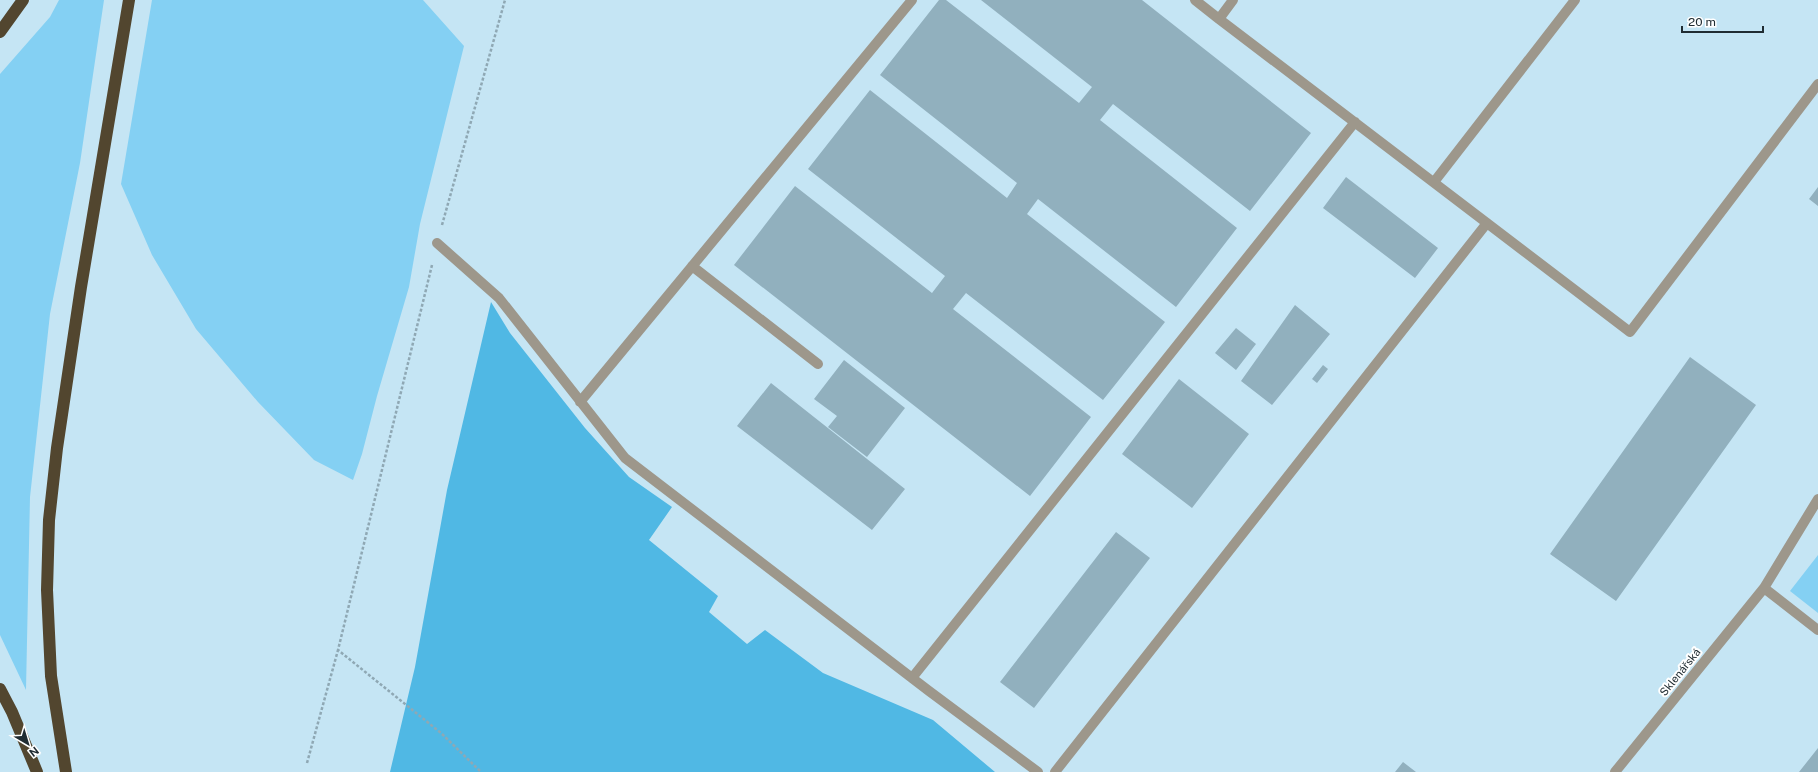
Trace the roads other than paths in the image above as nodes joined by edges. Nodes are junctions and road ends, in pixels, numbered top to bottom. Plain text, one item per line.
1 (24, 0) edge
2 (129, 0) edge
3 (912, 0) edge
4 (1195, 0) edge
5 (1233, 0) edge
6 (1575, 0) edge
7 (1219, 19) junction
8 (0, 32) edge
9 (1818, 84) edge
10 (1355, 122) junction
11 (1434, 182) junction
12 (1488, 223) junction
13 (437, 243) road end
14 (692, 266) junction
15 (818, 364) dead end
16 (580, 402) junction
17 (1818, 499) edge
18 (1764, 588) junction
19 (1818, 630) edge
20 (912, 678) junction
21 (0, 689) edge
22 (37, 772) edge
23 (66, 772) edge
24 (1038, 772) edge
25 (1055, 772) edge
26 (1615, 772) edge

1 - 8 highway
2 - 23 highway
3 - 14 lane
4 - 7 lane
5 - 7 lane
6 - 11 lane
7 - 10 lane
9 - 12 lane
10 - 11 lane
10 - 20 lane
11 - 12 lane
12 - 25 lane
13 - 16 lane
14 - 15 lane
14 - 16 lane
16 - 20 lane
17 - 18 lane, Sklenářská
18 - 19 lane
18 - 26 lane, Sklenářská
20 - 24 lane
21 - 22 highway

